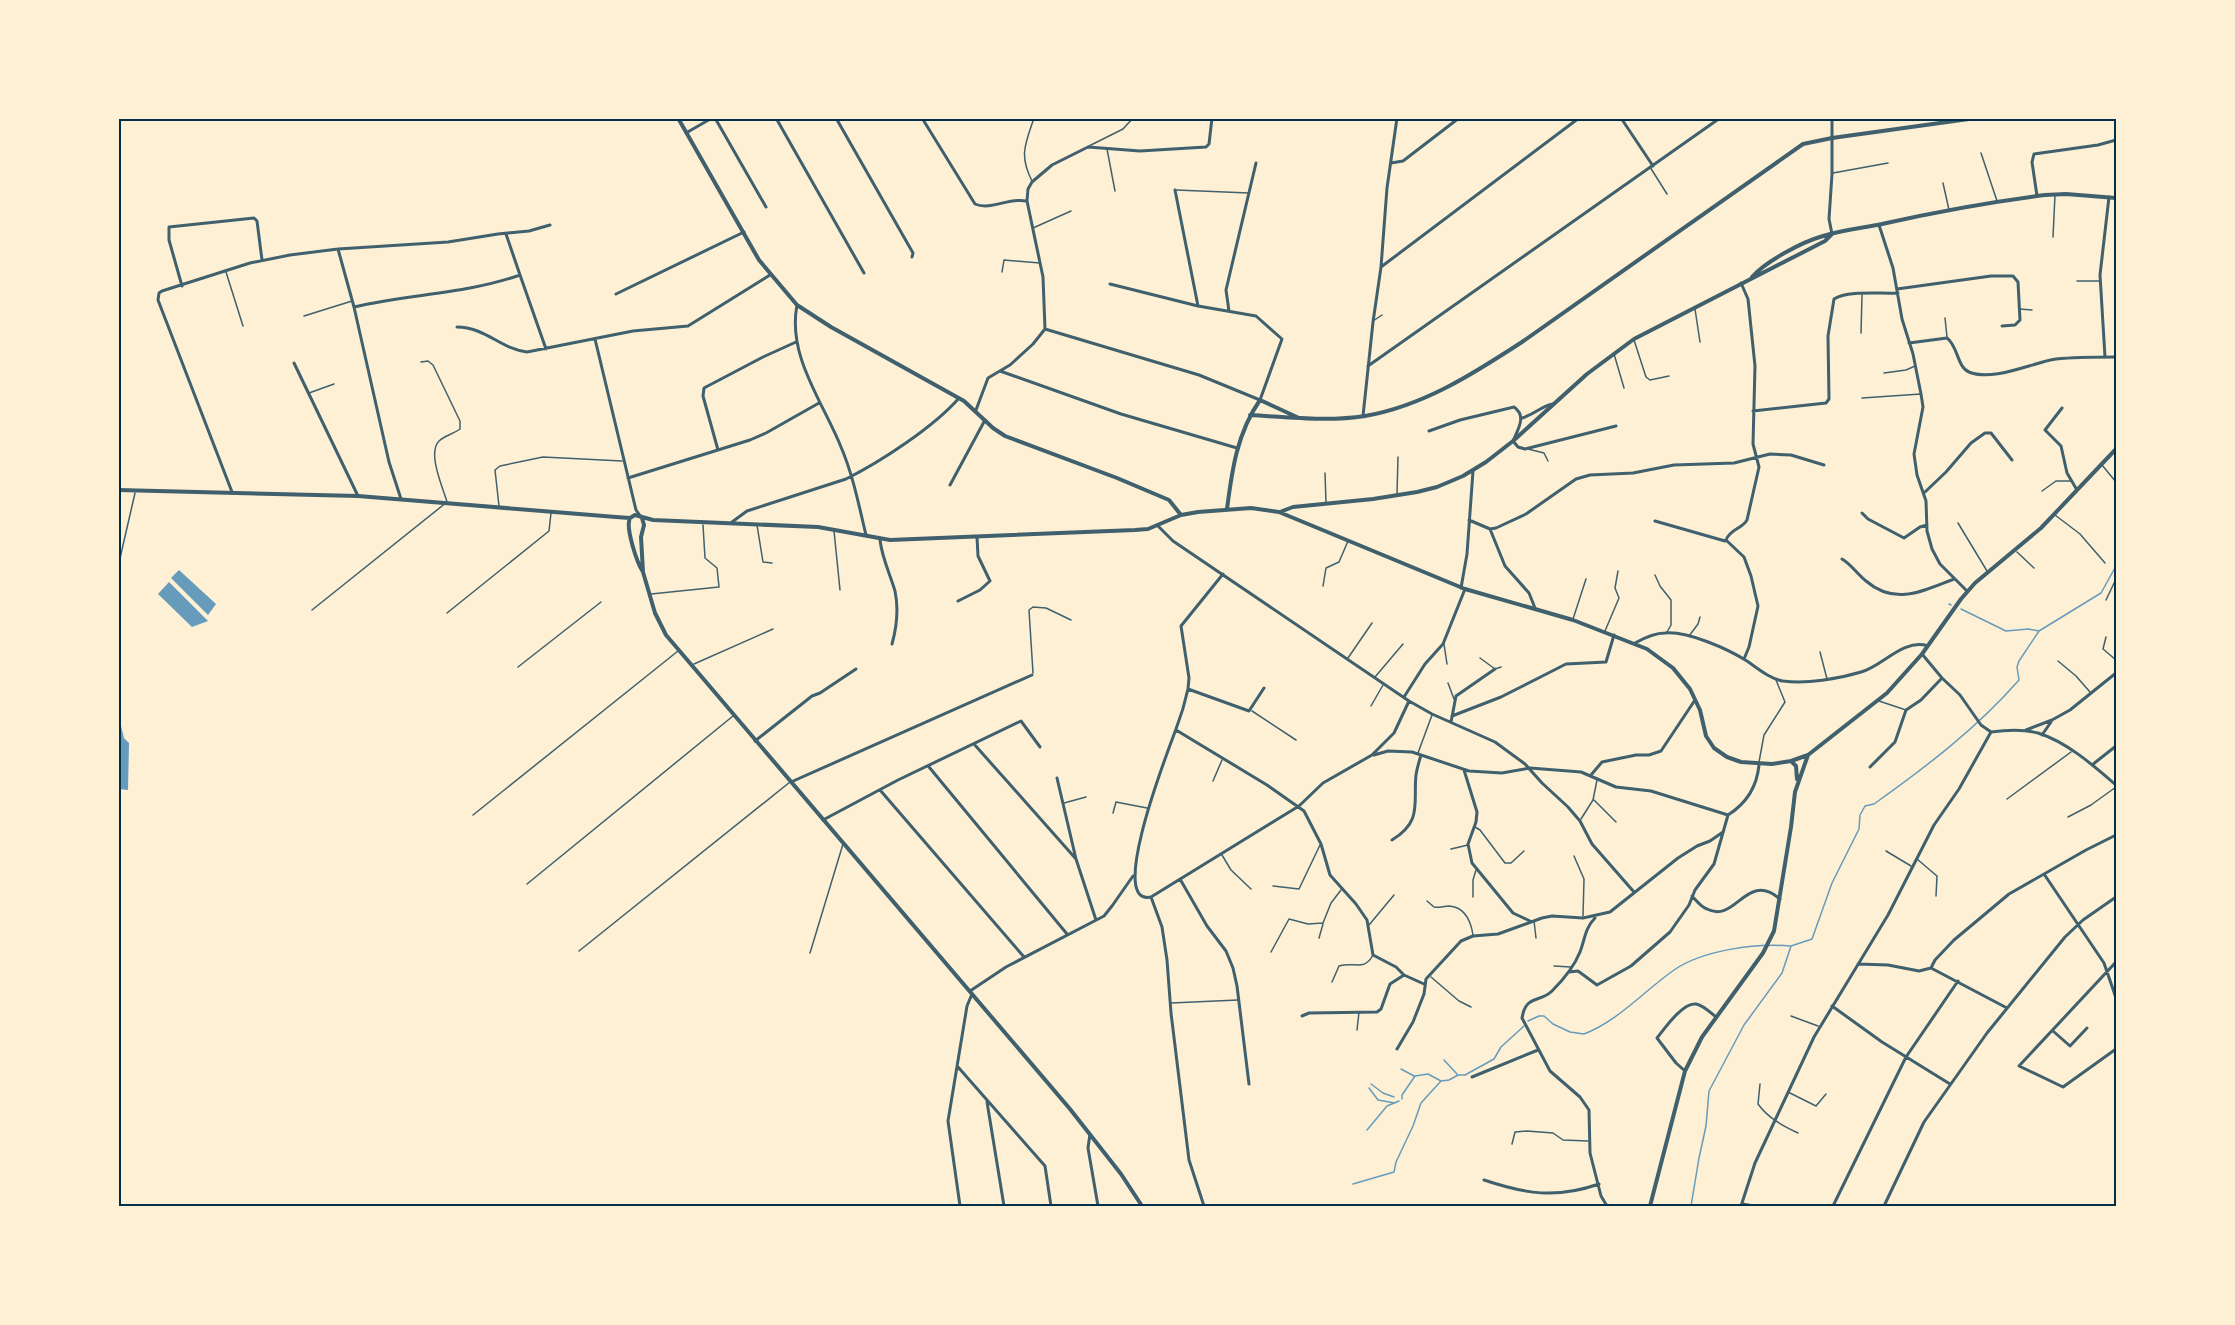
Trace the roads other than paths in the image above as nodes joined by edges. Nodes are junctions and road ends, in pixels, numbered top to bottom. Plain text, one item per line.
1 (678, 118) edge
2 (714, 118) edge
3 (776, 118) edge
4 (836, 118) edge
5 (922, 118) edge
6 (1034, 118) edge
7 (1133, 118) edge
8 (1212, 118) edge
9 (1398, 118) edge
10 (1459, 118) edge
11 (1579, 118) edge
12 (1621, 118) edge
13 (1720, 118) edge
14 (1832, 118) edge
15 (1976, 118) edge
16 (686, 133) junction
17 (1832, 138) junction
18 (2116, 141) edge
19 (1088, 147) junction
20 (1106, 148) junction
21 (1981, 153) dead end
22 (1256, 163) dead end
23 (1391, 163) junction
24 (1888, 163) dead end
25 (1652, 166) junction
26 (1833, 174) junction
27 (1032, 182) junction
28 (1943, 183) dead end
29 (1175, 190) joint
30 (1115, 191) dead end
31 (1249, 193) junction
32 (1667, 194) dead end
33 (2055, 194) junction
34 (2037, 196) junction
35 (2109, 197) junction
36 (2116, 198) edge
37 (1027, 201) junction
38 (1997, 202) junction
39 (766, 207) dead end
40 (1950, 210) junction
41 (1071, 211) dead end
42 (1879, 224) junction
43 (550, 225) dead end
44 (1032, 229) junction
45 (744, 232) junction
46 (506, 234) junction
47 (1832, 234) junction
48 (2053, 237) dead end
49 (338, 249) junction
50 (912, 257) dead end
51 (262, 261) junction
52 (1041, 263) junction
53 (1382, 267) junction
54 (225, 271) junction
55 (1002, 272) dead end
56 (864, 273) dead end
57 (520, 275) junction
58 (770, 275) junction
59 (2077, 281) dead end
60 (2100, 281) junction
61 (1741, 283) junction
62 (1110, 284) dead end
63 (182, 285) junction
64 (1898, 291) junction
65 (616, 294) dead end
66 (1863, 294) junction
67 (352, 301) junction
68 (797, 305) junction
69 (1198, 306) junction
70 (354, 307) junction
71 (1695, 309) junction
72 (2019, 309) junction
73 (2032, 310) dead end
74 (1229, 311) junction
75 (1382, 315) dead end
76 (304, 316) dead end
77 (1946, 318) dead end
78 (1373, 322) junction
79 (243, 326) dead end
80 (2002, 326) dead end
81 (457, 327) dead end
82 (1045, 329) junction
83 (1861, 333) dead end
84 (1947, 338) junction
85 (596, 339) junction
86 (1634, 339) junction
87 (796, 342) junction
88 (1700, 342) dead end
89 (1909, 343) junction
90 (546, 349) junction
91 (1614, 353) junction
92 (2105, 357) junction
93 (2116, 357) edge
94 (422, 362) dead end
95 (294, 363) dead end
96 (1368, 366) junction
97 (1915, 366) junction
98 (1000, 371) junction
99 (1884, 373) dead end
100 (1669, 376) dead end
101 (334, 384) dead end
102 (1624, 388) dead end
103 (308, 393) junction
104 (1922, 394) junction
105 (959, 398) junction
106 (1862, 398) dead end
107 (1260, 400) junction
108 (819, 403) junction
109 (1553, 404) junction
110 (2062, 408) dead end
111 (976, 410) junction
112 (1753, 411) junction
113 (1250, 415) junction
114 (1363, 416) junction
115 (1522, 418) junction
116 (1302, 419) junction
117 (985, 420) junction
118 (1616, 426) dead end
119 (1429, 431) dead end
120 (1513, 441) junction
121 (1237, 448) junction
122 (1528, 448) junction
123 (2116, 449) edge
124 (718, 450) junction
125 (1756, 456) junction
126 (1398, 457) dead end
127 (2012, 460) dead end
128 (624, 461) junction
129 (1548, 461) dead end
130 (2101, 464) junction
131 (1824, 465) dead end
132 (1473, 471) junction
133 (1324, 473) dead end
134 (851, 476) junction
135 (628, 478) junction
136 (2072, 481) junction
137 (2116, 482) edge
138 (950, 486) dead end
139 (135, 489) junction
140 (118, 490) edge
141 (2077, 490) junction
142 (2042, 491) dead end
143 (232, 492) junction
144 (1924, 492) junction
145 (1397, 495) junction
146 (358, 496) junction
147 (401, 499) junction
148 (447, 502) junction
149 (1326, 504) junction
150 (499, 507) junction
151 (1227, 508) junction
152 (636, 510) junction
153 (551, 512) junction
154 (1279, 512) junction
155 (1862, 513) dead end
156 (1181, 515) junction
157 (2054, 515) junction
158 (616, 517) junction
159 (631, 517) junction
160 (641, 517) junction
161 (653, 520) junction
162 (1469, 520) junction
163 (703, 521) junction
164 (1655, 521) dead end
165 (732, 522) junction
166 (757, 523) junction
167 (1958, 523) dead end
168 (644, 525) junction
169 (1157, 525) junction
170 (1927, 525) junction
171 (629, 529) junction
172 (834, 529) junction
173 (1490, 529) junction
174 (642, 530) junction
175 (867, 537) junction
176 (978, 537) junction
177 (880, 540) junction
178 (1348, 541) junction
179 (1726, 541) junction
180 (2016, 550) junction
181 (1842, 559) dead end
182 (772, 563) dead end
183 (2105, 563) dead end
184 (118, 567) edge
185 (2034, 567) dead end
186 (1618, 571) dead end
187 (643, 572) junction
188 (1987, 572) junction
189 (1223, 574) junction
190 (1655, 575) dead end
191 (1586, 579) dead end
192 (1954, 579) junction
193 (2116, 579) edge
194 (1323, 586) dead end
195 (1463, 589) junction
196 (840, 590) dead end
197 (1967, 591) junction
198 (649, 594) junction
199 (2106, 600) dead end
200 (958, 601) dead end
201 (601, 602) dead end
202 (1535, 608) junction
203 (312, 610) dead end
204 (447, 613) dead end
205 (1700, 617) dead end
206 (1071, 620) dead end
207 (1573, 620) junction
208 (1372, 623) dead end
209 (773, 629) dead end
210 (1605, 632) junction
211 (1666, 633) junction
212 (1614, 635) junction
213 (1689, 636) junction
214 (2106, 637) dead end
215 (1635, 643) junction
216 (892, 644) dead end
217 (1403, 644) dead end
218 (1443, 644) junction
219 (1928, 646) junction
220 (678, 651) junction
221 (1820, 651) dead end
222 (1922, 654) junction
223 (1480, 658) dead end
224 (1347, 659) junction
225 (1744, 659) junction
226 (2116, 660) edge
227 (2058, 661) dead end
228 (1447, 664) dead end
229 (690, 665) junction
230 (519, 667) dead end
231 (1501, 667) dead end
232 (856, 669) dead end
233 (1495, 669) junction
234 (2116, 673) edge
235 (1032, 675) joint
236 (1374, 678) junction
237 (1942, 678) junction
238 (1776, 679) junction
239 (1827, 679) junction
240 (1448, 683) dead end
241 (1383, 684) junction
242 (1264, 688) dead end
243 (1188, 689) junction
244 (2091, 693) junction
245 (1404, 697) junction
246 (1696, 699) junction
247 (1454, 700) junction
248 (1878, 700) junction
249 (1409, 701) junction
250 (1371, 705) dead end
251 (1906, 710) junction
252 (1251, 711) junction
253 (1432, 714) junction
254 (734, 716) junction
255 (1452, 716) junction
256 (2052, 720) junction
257 (1451, 722) junction
258 (1176, 730) junction
259 (2025, 731) junction
260 (1990, 732) junction
261 (2042, 735) junction
262 (1296, 740) dead end
263 (755, 741) junction
264 (974, 744) junction
265 (2116, 746) edge
266 (1040, 747) dead end
267 (2072, 751) junction
268 (1419, 754) junction
269 (1808, 754) junction
270 (1372, 755) junction
271 (1223, 759) junction
272 (1791, 760) junction
273 (1759, 765) junction
274 (2092, 765) junction
275 (928, 767) junction
276 (1870, 767) dead end
277 (1530, 768) junction
278 (1464, 770) junction
279 (1591, 775) junction
280 (1057, 778) dead end
281 (1598, 779) junction
282 (1213, 781) dead end
283 (791, 782) junction
284 (2116, 785) edge
285 (1797, 786) junction
286 (880, 790) junction
287 (1086, 797) dead end
288 (2007, 799) dead end
289 (1593, 800) junction
290 (1063, 803) junction
291 (1299, 806) junction
292 (1148, 808) junction
293 (1113, 813) dead end
294 (473, 815) dead end
295 (1728, 815) junction
296 (2068, 817) dead end
297 (823, 820) junction
298 (1580, 821) junction
299 (1616, 822) dead end
300 (1474, 827) junction
301 (1723, 832) junction
302 (2116, 835) edge
303 (1392, 840) dead end
304 (843, 843) junction
305 (1321, 844) junction
306 (1468, 844) junction
307 (1451, 849) dead end
308 (1524, 851) dead end
309 (1886, 851) dead end
310 (1221, 855) junction
311 (1574, 856) dead end
312 (1916, 858) junction
313 (1076, 859) junction
314 (1911, 866) junction
315 (1476, 870) junction
316 (1134, 874) junction
317 (2043, 874) junction
318 (1180, 879) junction
319 (527, 884) dead end
320 (1273, 886) dead end
321 (1251, 889) dead end
322 (1342, 890) junction
323 (1634, 892) junction
324 (1394, 895) dead end
325 (1936, 896) dead end
326 (1473, 897) dead end
327 (1692, 897) junction
328 (2116, 897) edge
329 (1149, 898) junction
330 (1780, 899) junction
331 (1427, 902) dead end
332 (1597, 917) junction
333 (1583, 918) junction
334 (1096, 920) junction
335 (1533, 921) junction
336 (1323, 923) junction
337 (2078, 924) junction
338 (1368, 926) junction
339 (1067, 934) junction
340 (1473, 936) junction
341 (1319, 938) dead end
342 (1536, 938) dead end
343 (579, 951) dead end
344 (1271, 952) dead end
345 (810, 953) dead end
346 (1373, 955) junction
347 (1024, 957) junction
348 (2116, 962) edge
349 (1858, 964) junction
350 (1554, 966) dead end
351 (1572, 967) junction
352 (1931, 968) junction
353 (2107, 971) junction
354 (1568, 972) junction
355 (1404, 975) junction
356 (1429, 976) junction
357 (1958, 981) junction
358 (1332, 982) dead end
359 (1424, 984) junction
360 (971, 992) junction
361 (2116, 998) edge
362 (1238, 1000) junction
363 (1170, 1003) junction
364 (1832, 1006) junction
365 (1471, 1007) dead end
366 (2007, 1008) junction
367 (1359, 1012) junction
368 (1302, 1016) dead end
369 (1716, 1017) junction
370 (1791, 1017) dead end
371 (1819, 1027) junction
372 (2087, 1028) dead end
373 (1358, 1030) dead end
374 (2053, 1031) junction
375 (1396, 1049) dead end
376 (2116, 1049) edge
377 (1538, 1050) junction
378 (1906, 1057) junction
379 (958, 1066) junction
380 (1685, 1071) junction
381 (1472, 1077) dead end
382 (1249, 1084) dead end
383 (1760, 1084) dead end
384 (1950, 1084) junction
385 (1787, 1092) junction
386 (1826, 1094) dead end
387 (987, 1100) junction
388 (1774, 1120) junction
389 (1798, 1133) dead end
390 (1090, 1134) junction
391 (1589, 1141) junction
392 (1512, 1144) dead end
393 (1484, 1180) dead end
394 (1599, 1184) junction
395 (1741, 1205) edge
396 (960, 1206) edge
397 (1004, 1206) edge
398 (1051, 1206) edge
399 (1098, 1206) edge
400 (1142, 1206) edge
401 (1204, 1206) edge
402 (1607, 1206) edge
403 (1650, 1206) edge
404 (1754, 1206) edge
405 (1833, 1206) edge
406 (1884, 1206) edge

1 - 16 street
2 - 16 street
2 - 39 street
3 - 56 street
4 - 50 street
5 - 37 street
6 - 27 lane
7 - 19 lane
8 - 20 street
9 - 23 street
10 - 23 street
11 - 53 street
12 - 25 street
13 - 25 street
14 - 17 street
15 - 17 street
16 - 45 street
17 - 26 street
17 - 114 street
18 - 34 street
19 - 20 street
19 - 27 street
20 - 30 lane
21 - 38 lane
22 - 31 street
23 - 53 street
24 - 26 lane
25 - 32 lane
25 - 96 street
26 - 47 street
27 - 37 street
28 - 40 lane
29 - 31 lane
29 - 69 street
31 - 74 street
33 - 34 street
33 - 35 street
33 - 48 lane
34 - 38 street
35 - 36 street
35 - 60 street
37 - 44 street
38 - 40 street
40 - 42 street
41 - 44 lane
42 - 47 street
42 - 64 street
43 - 46 street
44 - 52 street
45 - 58 street
45 - 65 street
46 - 49 street
46 - 57 street
47 - 61 street
49 - 51 street
49 - 67 street
51 - 54 street
51 - 63 street
52 - 55 lane
52 - 82 street
53 - 78 street
54 - 63 street
54 - 79 lane
57 - 70 street
57 - 90 street
58 - 68 street
58 - 85 street
59 - 60 lane
60 - 92 street
61 - 71 street
61 - 112 street
62 - 69 street
63 - 143 street
64 - 66 street
64 - 72 street
64 - 89 street
66 - 83 lane
66 - 112 street
67 - 70 street
67 - 76 lane
68 - 87 street
68 - 105 street
69 - 74 street
70 - 147 street
71 - 86 street
71 - 88 lane
72 - 73 lane
72 - 80 street
74 - 107 street
75 - 78 lane
77 - 84 lane
78 - 96 street
81 - 90 street
82 - 98 street
82 - 107 street
84 - 89 street
84 - 92 street
85 - 90 street
85 - 128 street
86 - 91 street
86 - 100 lane
87 - 108 street
87 - 124 street
89 - 97 street
91 - 102 lane
91 - 109 street
92 - 93 street
94 - 148 lane
95 - 103 street
96 - 114 street
97 - 99 lane
97 - 104 street
98 - 111 street
98 - 121 street
101 - 103 lane
103 - 146 street
104 - 106 lane
104 - 144 street
105 - 111 street
105 - 134 street
107 - 113 street
107 - 116 street
108 - 124 street
108 - 134 street
109 - 115 street
109 - 120 street
110 - 136 street
111 - 117 street
112 - 125 street
113 - 116 street
113 - 121 street
114 - 116 street
115 - 119 street
115 - 120 street
117 - 138 street
117 - 156 street
118 - 122 street
120 - 122 street
120 - 132 street
121 - 151 street
122 - 129 lane
123 - 130 street
124 - 135 street
125 - 131 street
125 - 173 street
125 - 179 street
126 - 145 lane
127 - 144 street
128 - 135 street
128 - 150 lane
130 - 137 lane
130 - 141 street
132 - 145 street
132 - 162 street
133 - 149 lane
134 - 165 street
134 - 175 street
135 - 152 street
136 - 141 street
136 - 142 lane
139 - 140 street
139 - 143 street
139 - 184 lane
141 - 157 street
143 - 146 street
144 - 170 street
145 - 149 street
146 - 147 street
147 - 148 street
148 - 150 street
148 - 203 lane
149 - 154 street
150 - 153 street
151 - 154 street
151 - 156 street
152 - 159 street
152 - 160 street
153 - 158 street
153 - 204 lane
154 - 178 street
155 - 170 street
156 - 169 street
157 - 180 street
157 - 183 lane
158 - 159 street
158 - 171 street
159 - 160 street
159 - 171 street
160 - 161 street
160 - 168 street
161 - 163 street
161 - 168 street
162 - 173 street
162 - 195 street
163 - 165 street
163 - 198 lane
164 - 179 street
165 - 166 street
166 - 172 street
166 - 182 lane
167 - 188 lane
168 - 174 street
169 - 176 street
169 - 189 street
170 - 192 street
171 - 174 street
171 - 187 street
172 - 175 street
172 - 196 lane
173 - 202 street
174 - 187 street
175 - 177 street
176 - 177 street
176 - 200 street
177 - 216 street
178 - 194 lane
178 - 195 street
179 - 225 street
180 - 185 lane
180 - 188 street
181 - 192 street
186 - 210 lane
187 - 198 street
188 - 197 street
189 - 224 street
189 - 243 street
190 - 211 lane
191 - 207 lane
192 - 197 street
193 - 199 lane
195 - 202 street
195 - 218 street
197 - 219 street
198 - 220 street
201 - 230 lane
202 - 207 street
205 - 213 lane
206 - 235 lane
207 - 210 street
208 - 224 lane
209 - 229 lane
210 - 212 street
211 - 213 street
211 - 215 street
212 - 215 street
212 - 255 street
213 - 225 street
214 - 226 lane
215 - 246 street
217 - 236 lane
218 - 228 lane
218 - 245 street
219 - 222 street
219 - 239 street
220 - 229 street
220 - 294 lane
221 - 239 lane
222 - 237 street
222 - 248 street
223 - 233 lane
224 - 236 street
225 - 238 street
227 - 244 lane
229 - 254 street
231 - 233 lane
232 - 263 street
233 - 247 street
234 - 244 street
235 - 283 street
236 - 241 street
237 - 251 street
237 - 260 street
238 - 239 street
238 - 273 lane
240 - 247 lane
241 - 245 street
241 - 250 lane
242 - 252 street
243 - 252 street
243 - 258 street
244 - 256 street
245 - 249 street
246 - 273 street
246 - 279 street
247 - 255 street
248 - 251 lane
248 - 269 street
249 - 253 street
249 - 270 street
251 - 276 street
252 - 262 lane
253 - 257 street
253 - 268 lane
254 - 263 street
254 - 319 lane
255 - 257 street
256 - 259 street
256 - 261 street
257 - 277 street
258 - 271 street
258 - 292 street
259 - 260 street
259 - 261 street
260 - 312 street
261 - 267 street
263 - 283 street
264 - 266 street
264 - 275 street
264 - 313 street
265 - 274 street
267 - 274 street
267 - 288 lane
268 - 270 street
268 - 278 street
268 - 303 street
269 - 272 street
269 - 285 street
270 - 291 street
271 - 282 lane
271 - 291 street
272 - 273 street
272 - 285 street
273 - 295 street
274 - 284 street
275 - 286 street
275 - 339 street
277 - 278 street
277 - 279 street
277 - 298 street
278 - 300 street
279 - 281 street
280 - 290 street
281 - 289 lane
281 - 295 street
283 - 297 street
283 - 343 lane
284 - 296 lane
285 - 330 street
286 - 297 street
286 - 347 street
287 - 290 lane
289 - 298 lane
289 - 299 lane
290 - 313 street
291 - 305 street
291 - 310 street
292 - 293 lane
292 - 316 street
295 - 301 street
297 - 304 street
298 - 323 street
300 - 306 street
300 - 308 lane
301 - 323 street
301 - 327 street
302 - 317 street
304 - 345 lane
304 - 360 street
305 - 320 lane
305 - 322 street
306 - 307 lane
306 - 315 street
309 - 314 lane
310 - 318 street
310 - 321 lane
311 - 333 lane
312 - 314 street
312 - 325 lane
313 - 334 street
314 - 349 street
315 - 326 lane
315 - 335 street
316 - 329 street
316 - 334 street
317 - 337 street
317 - 352 street
318 - 329 street
318 - 362 street
322 - 336 lane
322 - 338 street
323 - 332 street
324 - 338 lane
327 - 330 street
327 - 354 street
328 - 337 street
329 - 363 street
330 - 369 street
331 - 340 lane
332 - 333 street
332 - 351 street
333 - 335 street
334 - 339 street
335 - 340 street
335 - 342 lane
336 - 341 lane
336 - 344 lane
337 - 353 street
337 - 366 street
338 - 346 street
339 - 347 street
340 - 356 street
346 - 355 street
346 - 358 lane
347 - 360 street
348 - 353 street
349 - 352 street
349 - 364 street
350 - 351 lane
351 - 354 street
352 - 357 street
353 - 361 street
353 - 374 street
354 - 377 street
355 - 359 street
355 - 367 street
356 - 359 street
356 - 365 lane
357 - 366 street
357 - 378 street
359 - 375 street
360 - 379 street
360 - 390 street
362 - 363 lane
362 - 382 street
363 - 401 street
364 - 371 street
364 - 378 street
366 - 384 street
367 - 368 street
367 - 373 lane
369 - 380 street
369 - 380 street
370 - 371 lane
371 - 385 street
372 - 374 street
374 - 376 street
377 - 381 street
377 - 391 street
378 - 384 street
378 - 405 street
379 - 387 street
379 - 396 street
380 - 403 street
383 - 388 lane
384 - 406 street
385 - 386 lane
385 - 388 street
387 - 397 street
387 - 398 street
388 - 389 lane
388 - 395 street
390 - 399 street
390 - 400 street
391 - 392 lane
391 - 394 street
393 - 394 street
394 - 402 street
395 - 404 street

